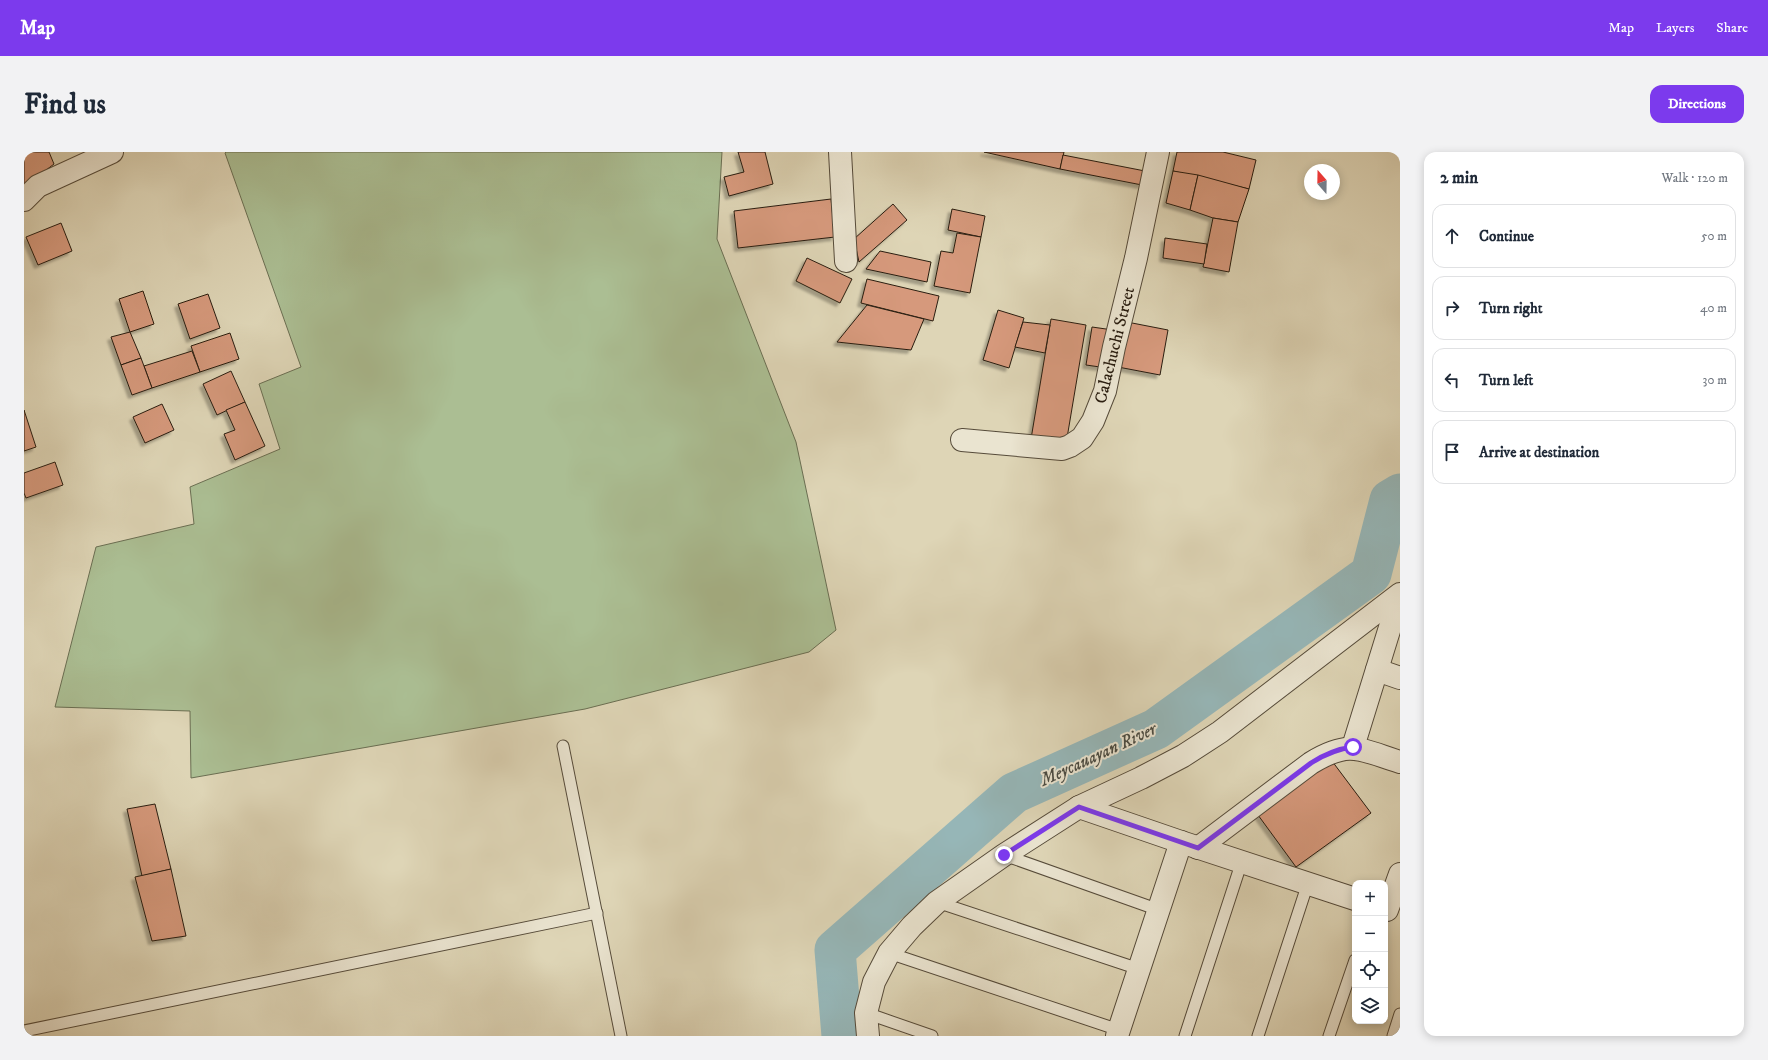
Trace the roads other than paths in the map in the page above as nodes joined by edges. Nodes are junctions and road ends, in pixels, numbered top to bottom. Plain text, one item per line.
1 (112, 152) edge
2 (840, 152) edge
3 (1158, 152) edge
4 (24, 200) edge
5 (846, 261) dead end
6 (962, 440) dead end
7 (1400, 595) edge
8 (1377, 670) junction
9 (1400, 678) edge
10 (563, 746) dead end
11 (1353, 747) junction
12 (1400, 762) edge
13 (1079, 807) junction
14 (1189, 845) junction
15 (1004, 855) junction
16 (1242, 862) junction
17 (1400, 874) edge
18 (1308, 884) junction
19 (1352, 898) edge
20 (937, 902) junction
21 (1159, 910) junction
22 (1391, 911) edge
23 (597, 913) junction
24 (889, 953) junction
25 (1139, 969) junction
26 (1352, 969) edge
27 (866, 1013) junction
28 (1400, 1014) edge
29 (24, 1031) edge
30 (1118, 1033) edge
31 (621, 1036) edge
32 (868, 1036) edge
33 (932, 1036) edge
34 (1185, 1036) edge
35 (1258, 1036) edge
36 (1329, 1036) edge
37 (1393, 1036) edge

1 - 4 street
2 - 5 street
3 - 6 street, Calachuchi Street
7 - 8 street
7 - 13 street
8 - 9 street
8 - 11 street
10 - 23 lane
11 - 12 street
11 - 14 street
13 - 14 street
13 - 15 street
14 - 16 street
14 - 21 street
15 - 20 street
15 - 21 lane
16 - 18 street
16 - 34 lane
17 - 22 street
18 - 19 street
18 - 35 lane
20 - 24 street
20 - 25 lane
21 - 25 street
23 - 29 lane
23 - 31 lane
24 - 27 street
24 - 30 lane
25 - 30 street
26 - 36 lane
27 - 32 street
27 - 33 lane
28 - 37 lane

